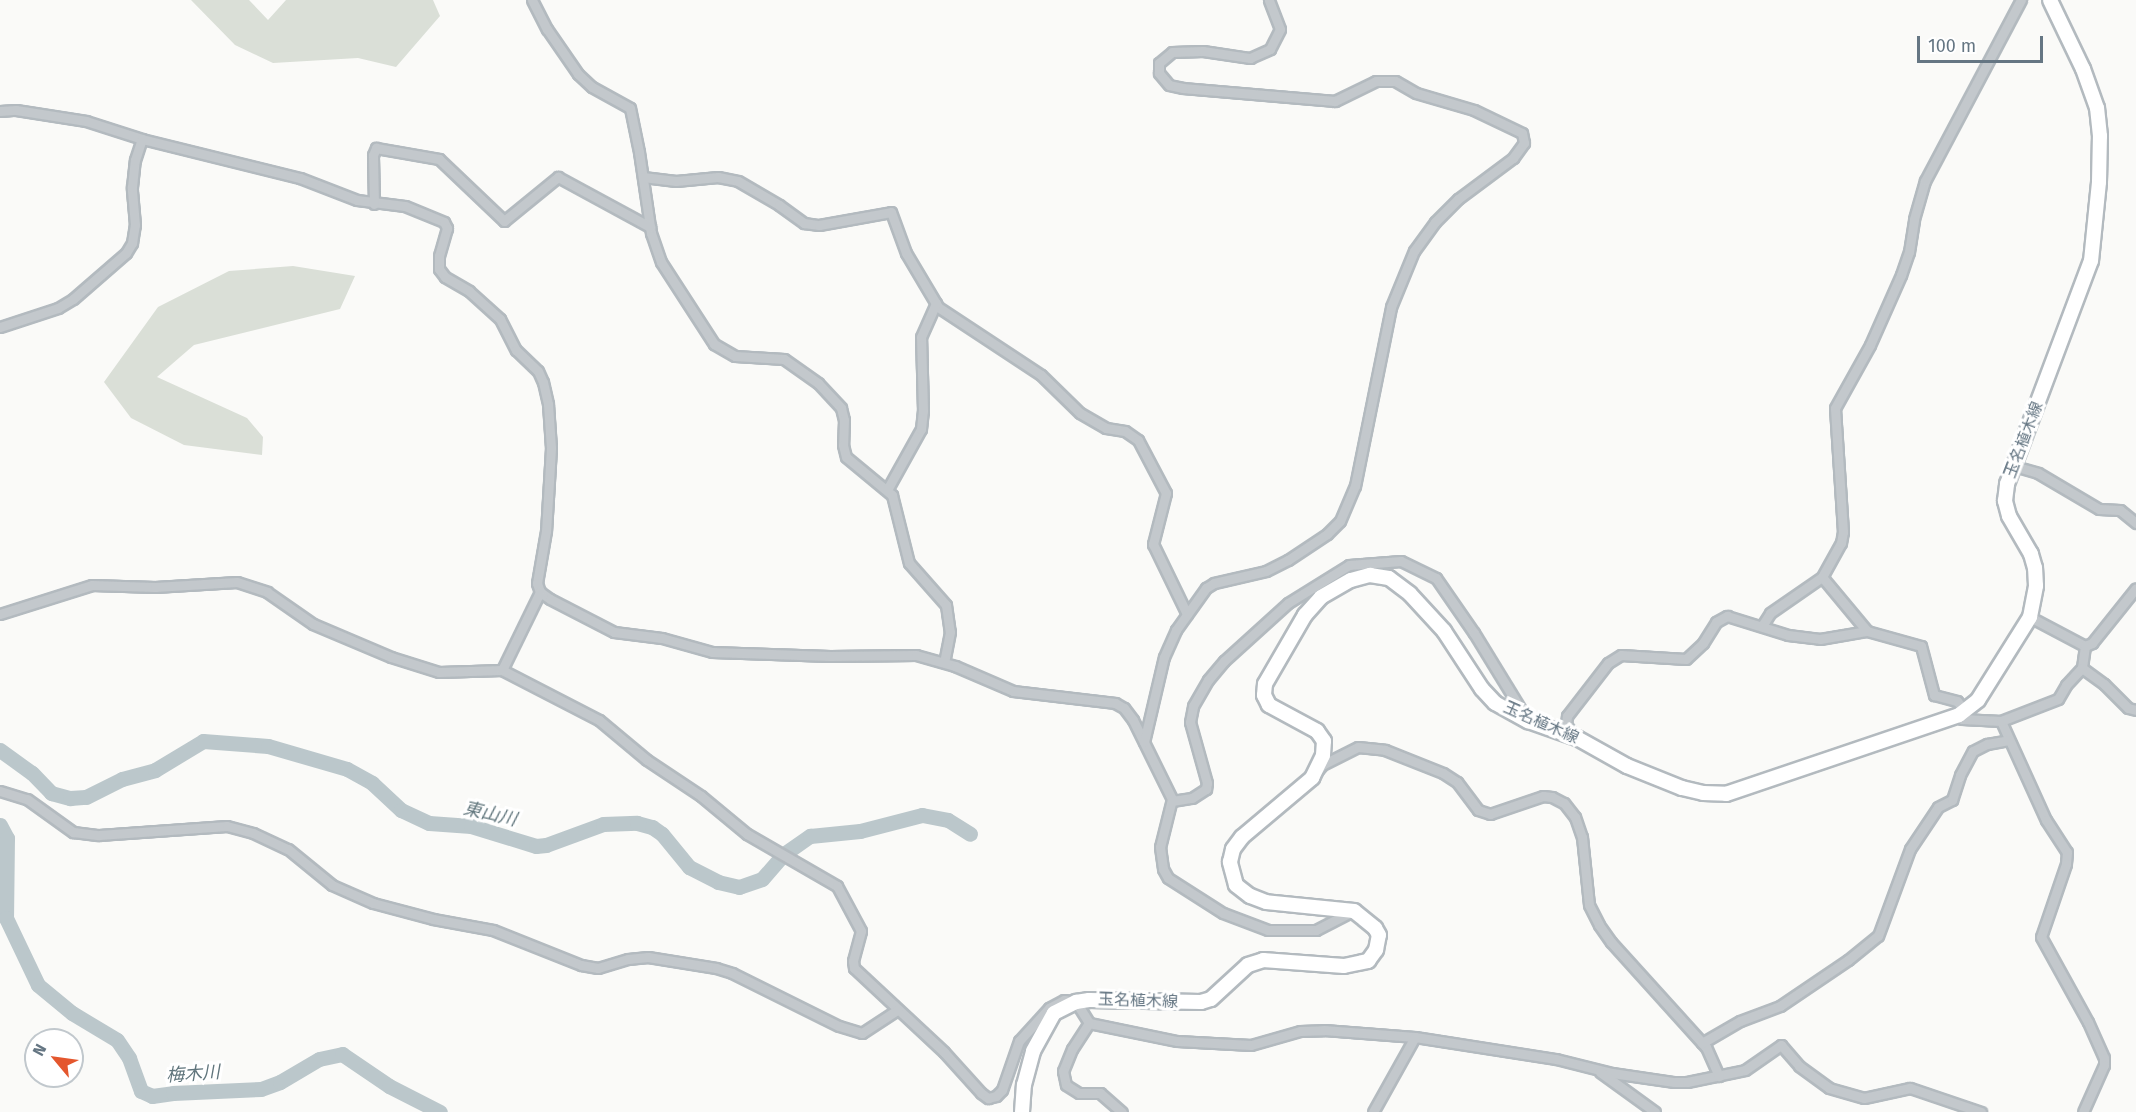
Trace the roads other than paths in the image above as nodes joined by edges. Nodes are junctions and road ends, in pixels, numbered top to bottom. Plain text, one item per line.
1 (532, 0) edge
2 (1269, 0) edge
3 (2021, 0) edge
4 (2050, 0) edge
5 (0, 111) edge
6 (142, 139) junction
7 (643, 177) junction
8 (374, 204) junction
9 (650, 227) junction
10 (936, 303) junction
11 (0, 327) edge
12 (2014, 466) junction
13 (886, 490) junction
14 (2136, 523) edge
15 (1822, 577) junction
16 (2136, 588) edge
17 (540, 592) junction
18 (0, 614) edge
19 (1187, 614) junction
20 (2030, 617) junction
21 (1762, 626) junction
22 (1867, 631) junction
23 (2085, 646) junction
24 (944, 662) junction
25 (2082, 668) junction
26 (502, 670) junction
27 (2136, 710) edge
28 (1962, 713) junction
29 (1527, 720) junction
30 (2001, 722) junction
31 (1577, 738) junction
32 (2009, 740) junction
33 (1143, 744) junction
34 (1312, 778) junction
35 (0, 790) edge
36 (1172, 801) junction
37 (1354, 911) junction
38 (1076, 1002) junction
39 (897, 1010) junction
40 (1089, 1023) junction
41 (1415, 1037) junction
42 (1702, 1043) junction
43 (1595, 1069) junction
44 (1719, 1076) junction
45 (1652, 1111) edge
46 (1022, 1112) edge
47 (1122, 1112) edge
48 (1373, 1112) edge
49 (1981, 1112) edge
50 (2083, 1112) edge

1 - 7 street
2 - 19 street
3 - 15 street
4 - 12 main road, 玉名植木線
5 - 6 street
6 - 8 street
6 - 11 street
7 - 9 street
7 - 10 street
8 - 9 street
8 - 17 street
9 - 13 street
10 - 13 street
10 - 19 street
12 - 14 street
12 - 20 main road, 玉名植木線
13 - 24 street
15 - 21 street
15 - 22 street
16 - 23 street
17 - 24 street
17 - 26 street
18 - 26 street
19 - 33 street
20 - 23 street
20 - 28 main road, 玉名植木線
21 - 22 street
21 - 31 street
22 - 28 street
23 - 25 street
24 - 33 street
25 - 27 street
25 - 30 street
26 - 39 street
28 - 30 street
28 - 31 main road, 玉名植木線
29 - 31 main road, 玉名植木線
29 - 34 main road, 玉名植木線
29 - 36 street
30 - 32 street
32 - 42 street
32 - 50 street
33 - 36 street
34 - 37 main road, 玉名植木線
34 - 42 street
35 - 39 street
36 - 37 street
37 - 38 main road, 玉名植木線
38 - 39 street
38 - 40 street
38 - 46 main road, 玉名植木線
40 - 41 street
40 - 47 street
41 - 43 street
41 - 48 street
42 - 44 street
43 - 44 street
43 - 45 street
44 - 49 street

